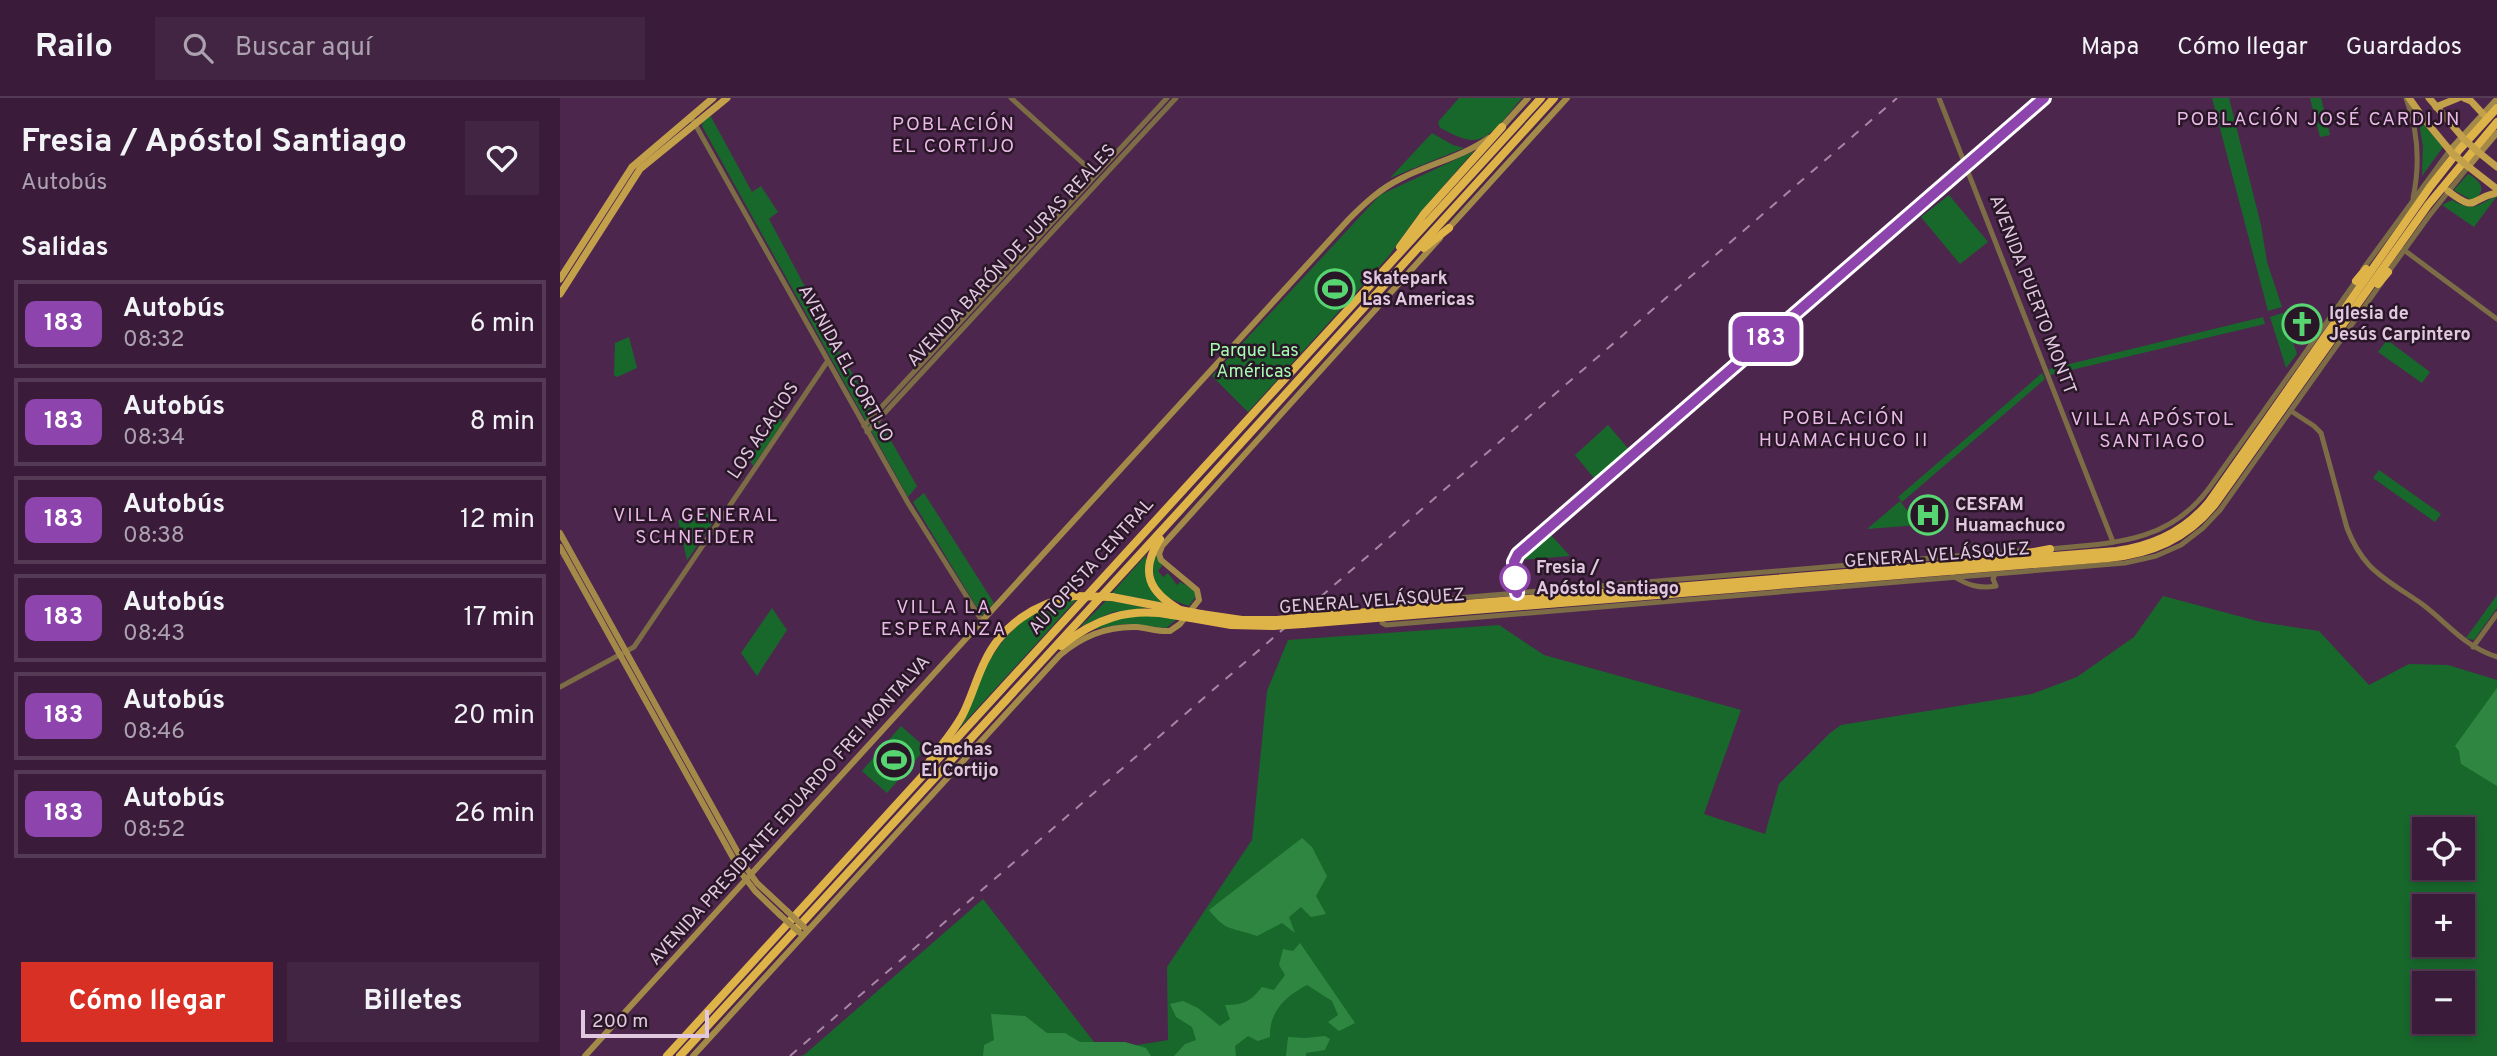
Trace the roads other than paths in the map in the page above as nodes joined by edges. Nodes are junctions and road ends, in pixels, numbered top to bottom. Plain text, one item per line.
1 (713, 98) edge
2 (727, 98) edge
3 (1011, 98) edge
4 (1167, 98) edge
5 (1176, 98) edge
6 (1528, 98) edge
7 (1541, 98) edge
8 (1554, 98) edge
9 (1567, 98) edge
10 (1940, 98) edge
11 (2044, 98) edge
12 (2408, 98) edge
13 (2429, 98) edge
14 (2458, 98) edge
15 (2464, 98) edge
16 (2497, 99) edge
17 (2450, 103) junction
18 (2436, 107) junction
19 (2497, 108) edge
20 (2483, 114) junction
21 (693, 120) junction
22 (2446, 120) junction
23 (2497, 122) edge
24 (1502, 127) junction
25 (2497, 133) edge
26 (2463, 138) junction
27 (2451, 152) junction
28 (2478, 152) junction
29 (1966, 165) junction
30 (2466, 165) junction
31 (2497, 167) edge
32 (1099, 177) junction
33 (2485, 179) junction
34 (2497, 190) edge
35 (2448, 191) junction
36 (2484, 197) junction
37 (2412, 201) junction
38 (1449, 228) junction
39 (2394, 238) junction
40 (2404, 250) junction
41 (1400, 268) junction
42 (1382, 272) junction
43 (2388, 272) junction
44 (560, 279) edge
45 (2356, 281) junction
46 (560, 294) edge
47 (2352, 312) junction
48 (2497, 319) edge
49 (828, 362) junction
50 (2291, 411) junction
51 (866, 429) junction
52 (1174, 517) junction
53 (560, 533) edge
54 (2113, 542) junction
55 (560, 547) edge
56 (2050, 549) junction
57 (1993, 561) junction
58 (1995, 574) junction
59 (1953, 576) junction
60 (1517, 593) junction
61 (1380, 607) dead end
62 (1180, 610) junction
63 (2497, 614) edge
64 (1305, 620) junction
65 (982, 621) junction
66 (1275, 623) junction
67 (1382, 623) dead end
68 (2473, 647) junction
69 (623, 652) junction
70 (2497, 657) edge
71 (1038, 666) junction
72 (560, 687) edge
73 (913, 787) junction
74 (748, 877) junction
75 (804, 932) junction
76 (585, 1056) edge
77 (667, 1056) edge
78 (680, 1056) edge
79 (693, 1056) edge

1 - 21 main road
2 - 21 main road
3 - 32 street
4 - 32 street, AVENIDA BARÓN DE JURAS REALES
5 - 32 street, AVENIDA BARÓN DE JURAS REALES
6 - 24 main road, AVENIDA PRESIDENTE EDUARDO FREI MONTALVA
7 - 42 highway, AUTOPISTA CENTRAL
8 - 41 highway, AUTOPISTA CENTRAL
9 - 38 main road
10 - 29 street, AVENIDA PUERTO MONTT
11 - 29 street
12 - 27 main road
12 - 37 street
13 - 18 main road
14 - 17 main road
15 - 20 main road
16 - 20 main road
17 - 18 main road
17 - 22 main road
18 - 22 main road
19 - 39 highway, GENERAL VELÁSQUEZ
20 - 26 main road
21 - 44 main road
21 - 46 main road
21 - 49 street, AVENIDA EL CORTIJO
22 - 26 main road
23 - 47 highway, GENERAL VELÁSQUEZ
24 - 42 highway
24 - 65 main road, AVENIDA PRESIDENTE EDUARDO FREI MONTALVA
25 - 28 main road
26 - 27 main road
26 - 28 main road, bridge
27 - 30 main road, bridge
27 - 37 street
28 - 30 main road
28 - 31 main road
29 - 54 street, AVENIDA PUERTO MONTT
29 - 60 street
30 - 33 main road
30 - 35 street
32 - 51 street, AVENIDA BARÓN DE JURAS REALES
33 - 34 main road
33 - 36 main road
34 - 36 main road
35 - 36 main road
35 - 40 street
37 - 45 street
38 - 41 highway
38 - 75 main road
39 - 45 highway
39 - 57 highway, GENERAL VELÁSQUEZ
40 - 43 street
40 - 48 street
41 - 52 highway, AUTOPISTA CENTRAL
42 - 73 highway, AUTOPISTA CENTRAL
43 - 47 highway
43 - 50 street
45 - 54 street
47 - 64 highway, GENERAL VELÁSQUEZ
49 - 51 street, AVENIDA EL CORTIJO
49 - 69 street, LOS ACACIOS
50 - 58 street
50 - 68 street
51 - 65 street, AVENIDA EL CORTIJO
52 - 62 highway
52 - 71 highway, AUTOPISTA CENTRAL
53 - 69 main road
54 - 56 street
55 - 69 main road
56 - 57 highway
56 - 60 street
57 - 64 highway, GENERAL VELÁSQUEZ
58 - 59 street
58 - 59 street
59 - 67 street
60 - 61 street
62 - 66 highway, GENERAL VELÁSQUEZ, bridge
62 - 73 highway, GENERAL VELÁSQUEZ, bridge
63 - 68 street
64 - 66 highway, GENERAL VELÁSQUEZ, bridge
65 - 74 main road, AVENIDA PRESIDENTE EDUARDO FREI MONTALVA
66 - 71 highway, GENERAL VELÁSQUEZ, bridge
68 - 70 street
69 - 72 street, LOS ACACIOS
69 - 74 main road
71 - 78 highway, AUTOPISTA CENTRAL
73 - 77 highway, AUTOPISTA CENTRAL
74 - 75 main road, bridge
74 - 76 main road, AVENIDA PRESIDENTE EDUARDO FREI MONTALVA
75 - 79 main road

